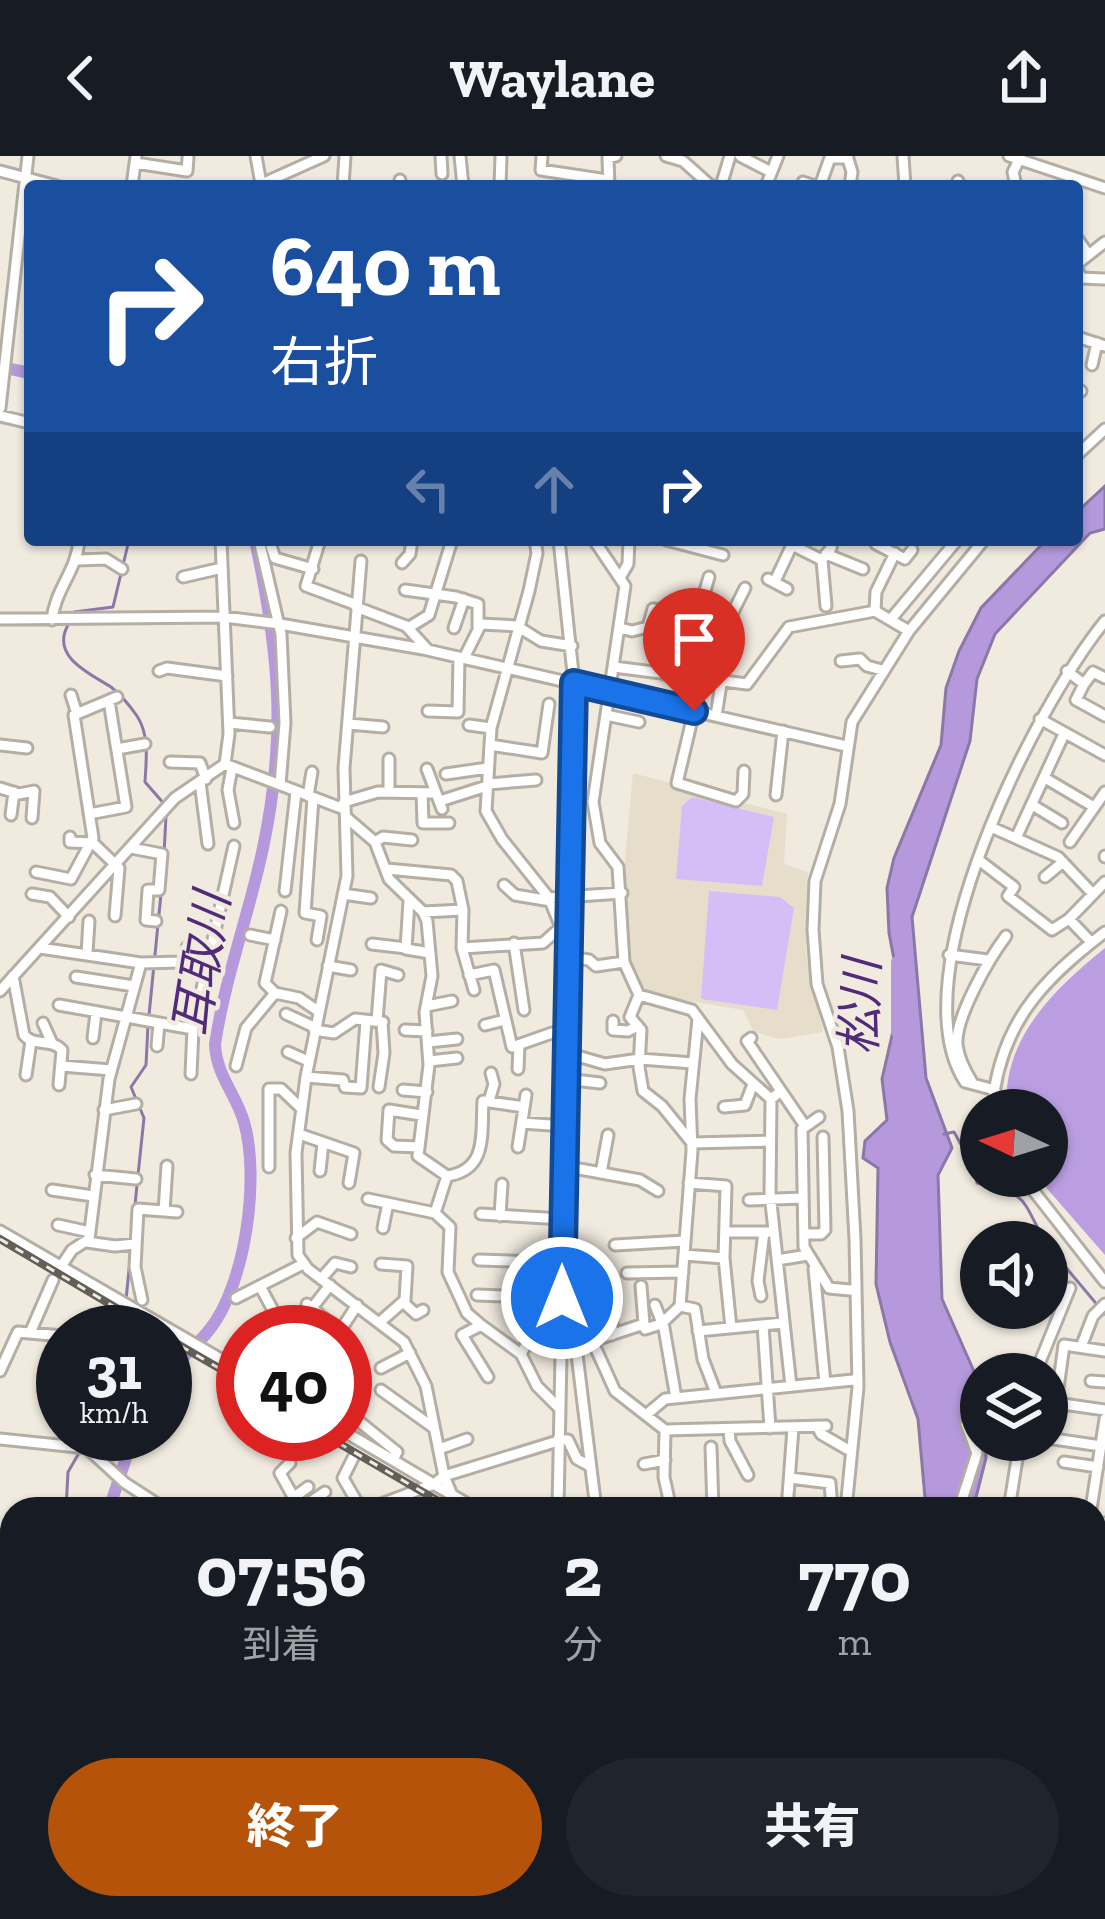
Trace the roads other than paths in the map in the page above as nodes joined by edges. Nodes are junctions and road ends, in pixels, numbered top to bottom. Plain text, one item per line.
1 (28, 156) edge
2 (441, 156) edge
3 (542, 156) edge
4 (616, 156) edge
5 (666, 156) edge
6 (740, 156) edge
7 (778, 156) edge
8 (848, 157) edge
9 (1017, 157) edge
10 (188, 158) edge
11 (316, 158) edge
12 (686, 159) edge
13 (136, 160) edge
14 (168, 164) edge
15 (0, 171) edge
16 (771, 172) junction
17 (442, 174) dead end
18 (25, 178) junction
19 (33, 180) edge
20 (278, 180) edge
21 (581, 180) edge
22 (608, 180) edge
23 (768, 180) edge
24 (821, 180) edge
25 (1082, 180) edge
26 (24, 187) edge
27 (1105, 242) edge
28 (1083, 247) edge
29 (1088, 254) junction
30 (1083, 259) edge
31 (16, 260) junction
32 (24, 261) edge
33 (5, 309) edge
34 (3, 339) edge
35 (1101, 345) edge
36 (1092, 365) dead end
37 (0, 412) edge
38 (78, 546) edge
39 (221, 546) edge
40 (260, 546) edge
41 (271, 546) edge
42 (319, 546) edge
43 (411, 546) edge
44 (450, 546) edge
45 (536, 546) edge
46 (561, 546) edge
47 (597, 546) edge
48 (629, 546) edge
49 (700, 546) edge
50 (791, 546) edge
51 (795, 546) edge
52 (829, 546) edge
53 (879, 546) edge
54 (953, 546) edge
55 (965, 546) edge
56 (979, 546) edge
57 (912, 550) dead end
58 (973, 553) junction
59 (895, 554) junction
60 (723, 555) dead end
61 (824, 557) junction
62 (77, 560) junction
63 (362, 561) dead end
64 (402, 562) dead end
65 (222, 568) junction
66 (863, 568) dead end
67 (122, 569) dead end
68 (314, 569) junction
69 (621, 576) junction
70 (183, 577) dead end
71 (709, 577) dead end
72 (745, 588) dead end
73 (405, 590) dead end
74 (787, 590) dead end
75 (435, 596) junction
76 (464, 599) junction
77 (357, 606) junction
78 (826, 606) dead end
79 (875, 611) junction
80 (224, 616) junction
81 (0, 619) edge
82 (891, 619) junction
83 (52, 620) junction
84 (1105, 621) edge
85 (279, 624) junction
86 (478, 626) junction
87 (408, 628) junction
88 (454, 628) dead end
89 (519, 628) junction
90 (620, 628) junction
91 (670, 629) dead end
92 (909, 631) junction
93 (353, 637) junction
94 (572, 646) junction
95 (428, 650) junction
96 (461, 657) junction
97 (841, 661) dead end
98 (1104, 661) edge
99 (507, 667) junction
100 (614, 667) junction
101 (882, 670) junction
102 (159, 671) dead end
103 (1066, 671) junction
104 (1093, 672) junction
105 (664, 674) junction
106 (227, 676) junction
107 (1105, 678) edge
108 (722, 681) junction
109 (574, 683) junction
110 (1084, 684) junction
111 (611, 691) junction
112 (71, 694) dead end
113 (549, 704) dead end
114 (428, 711) dead end
115 (694, 711) junction
116 (77, 714) junction
117 (606, 715) junction
118 (716, 716) junction
119 (1105, 716) edge
120 (1040, 718) junction
121 (639, 722) dead end
122 (229, 723) junction
123 (349, 724) junction
124 (469, 725) dead end
125 (270, 727) dead end
126 (383, 728) dead end
127 (491, 728) junction
128 (783, 731) junction
129 (1064, 734) junction
130 (145, 744) dead end
131 (490, 745) junction
132 (0, 746) edge
133 (846, 746) junction
134 (27, 748) dead end
135 (117, 749) junction
136 (1105, 755) edge
137 (389, 759) dead end
138 (170, 762) dead end
139 (228, 766) junction
140 (488, 768) junction
141 (427, 769) dead end
142 (83, 771) junction
143 (744, 771) dead end
144 (312, 772) dead end
145 (446, 773) dead end
146 (66, 774) dead end
147 (1045, 778) junction
148 (203, 780) junction
149 (536, 780) dead end
150 (275, 784) junction
151 (488, 785) junction
152 (0, 788) edge
153 (14, 792) junction
154 (389, 792) junction
155 (1105, 792) edge
156 (422, 793) junction
157 (776, 795) dead end
158 (306, 796) junction
159 (440, 801) junction
160 (1034, 806) junction
161 (1094, 806) junction
162 (345, 810) junction
163 (89, 814) junction
164 (11, 815) dead end
165 (32, 818) dead end
166 (234, 823) dead end
167 (449, 823) dead end
168 (1062, 823) dead end
169 (993, 828) junction
170 (70, 837) dead end
171 (1016, 838) junction
172 (412, 840) dead end
173 (375, 842) junction
174 (1070, 842) dead end
175 (89, 843) junction
176 (208, 844) dead end
177 (234, 846) dead end
178 (131, 848) junction
179 (980, 861) junction
180 (1063, 862) junction
181 (117, 865) junction
182 (387, 869) junction
183 (36, 872) dead end
184 (60, 877) junction
185 (1046, 877) dead end
186 (1105, 882) edge
187 (504, 885) dead end
188 (285, 891) dead end
189 (622, 892) junction
190 (32, 894) dead end
191 (343, 894) junction
192 (1093, 894) junction
193 (570, 897) junction
194 (371, 898) dead end
195 (550, 900) junction
196 (53, 901) junction
197 (410, 901) junction
198 (281, 910) dead end
199 (463, 910) junction
200 (423, 912) junction
201 (115, 916) dead end
202 (69, 917) junction
203 (1070, 919) junction
204 (89, 921) dead end
205 (156, 921) dead end
206 (562, 926) junction
207 (512, 927) dead end
208 (199, 928) dead end
209 (215, 932) junction
210 (1105, 932) edge
211 (250, 935) dead end
212 (1006, 936) dead end
213 (569, 938) junction
214 (274, 940) junction
215 (316, 940) dead end
216 (122, 941) dead end
217 (1091, 942) junction
218 (513, 943) junction
219 (372, 944) dead end
220 (187, 947) dead end
221 (406, 947) junction
222 (40, 948) junction
223 (462, 948) junction
224 (430, 952) junction
225 (86, 953) junction
226 (949, 955) junction
227 (569, 957) junction
228 (118, 958) junction
229 (988, 960) junction
230 (624, 962) junction
231 (140, 964) junction
232 (328, 966) junction
233 (350, 970) dead end
234 (398, 975) dead end
235 (469, 975) junction
236 (13, 976) junction
237 (76, 977) dead end
238 (134, 986) junction
239 (474, 990) dead end
240 (0, 992) edge
241 (275, 993) junction
242 (639, 995) junction
243 (452, 1001) dead end
244 (59, 1005) dead end
245 (427, 1006) junction
246 (524, 1010) dead end
247 (318, 1011) junction
248 (96, 1013) junction
249 (286, 1014) dead end
250 (124, 1019) junction
251 (698, 1019) junction
252 (505, 1020) junction
253 (377, 1021) junction
254 (613, 1021) dead end
255 (43, 1023) dead end
256 (159, 1024) junction
257 (485, 1025) dead end
258 (638, 1026) junction
259 (193, 1029) junction
260 (314, 1029) junction
261 (405, 1030) dead end
262 (567, 1034) junction
263 (428, 1036) junction
264 (93, 1038) dead end
265 (751, 1038) dead end
266 (457, 1040) dead end
267 (31, 1041) junction
268 (52, 1043) junction
269 (519, 1045) junction
270 (157, 1046) dead end
271 (289, 1052) dead end
272 (567, 1053) junction
273 (457, 1058) dead end
274 (640, 1059) junction
275 (308, 1061) junction
276 (411, 1063) dead end
277 (429, 1063) junction
278 (693, 1063) junction
279 (61, 1066) junction
280 (236, 1066) dead end
281 (518, 1069) dead end
282 (111, 1070) junction
283 (491, 1073) dead end
284 (190, 1074) dead end
285 (26, 1075) dead end
286 (306, 1077) junction
287 (566, 1079) junction
288 (972, 1082) junction
289 (600, 1083) dead end
290 (753, 1084) junction
291 (59, 1085) dead end
292 (380, 1087) dead end
293 (991, 1089) edge
294 (994, 1089) edge
295 (403, 1090) dead end
296 (427, 1092) junction
297 (776, 1095) junction
298 (488, 1101) junction
299 (136, 1104) dead end
300 (724, 1107) dead end
301 (302, 1109) junction
302 (104, 1110) junction
303 (421, 1115) junction
304 (820, 1118) dead end
305 (522, 1123) junction
306 (565, 1126) junction
307 (805, 1126) junction
308 (298, 1134) junction
309 (608, 1135) dead end
310 (823, 1137) dead end
311 (770, 1141) junction
312 (323, 1143) junction
313 (418, 1147) junction
314 (518, 1147) dead end
315 (692, 1148) junction
316 (167, 1166) dead end
317 (563, 1166) junction
318 (677, 1166) dead end
319 (269, 1168) dead end
320 (320, 1171) dead end
321 (601, 1173) junction
322 (95, 1174) junction
323 (447, 1176) junction
324 (136, 1179) dead end
325 (349, 1183) dead end
326 (502, 1184) dead end
327 (689, 1184) junction
328 (52, 1190) dead end
329 (281, 1190) dead end
330 (296, 1191) junction
331 (412, 1192) dead end
332 (658, 1192) dead end
333 (93, 1196) junction
334 (1038, 1197) edge
335 (803, 1198) junction
336 (368, 1199) dead end
337 (770, 1199) junction
338 (749, 1200) dead end
339 (388, 1203) junction
340 (410, 1208) junction
341 (164, 1211) junction
342 (177, 1212) dead end
343 (435, 1213) junction
344 (279, 1214) dead end
345 (296, 1214) junction
346 (481, 1214) dead end
347 (498, 1216) junction
348 (562, 1219) junction
349 (58, 1225) dead end
350 (383, 1228) dead end
351 (0, 1231) edge
352 (725, 1232) junction
353 (769, 1232) junction
354 (495, 1233) dead end
355 (351, 1234) dead end
356 (804, 1234) junction
357 (88, 1237) junction
358 (296, 1238) junction
359 (684, 1241) junction
360 (133, 1244) junction
361 (615, 1245) dead end
362 (683, 1256) junction
363 (724, 1258) junction
364 (479, 1260) dead end
365 (777, 1260) junction
366 (810, 1260) junction
367 (562, 1263) junction
368 (303, 1264) junction
369 (380, 1264) dead end
370 (351, 1267) dead end
371 (57, 1272) junction
372 (682, 1272) junction
373 (626, 1273) dead end
374 (326, 1282) junction
375 (1105, 1282) edge
376 (260, 1286) junction
377 (640, 1286) dead end
378 (1070, 1288) dead end
379 (850, 1290) dead end
380 (477, 1295) dead end
381 (761, 1296) dead end
382 (236, 1298) dead end
383 (557, 1298) junction
384 (142, 1300) dead end
385 (404, 1303) junction
386 (612, 1303) dead end
387 (1105, 1304) edge
388 (270, 1305) edge
389 (310, 1305) edge
390 (357, 1305) edge
391 (655, 1305) dead end
392 (680, 1306) junction
393 (423, 1310) dead end
394 (372, 1316) edge
395 (380, 1322) junction
396 (567, 1322) junction
397 (783, 1323) junction
398 (662, 1324) junction
399 (481, 1325) junction
400 (763, 1325) junction
401 (731, 1328) junction
402 (645, 1329) dead end
403 (698, 1331) junction
404 (30, 1334) junction
405 (36, 1334) edge
406 (462, 1335) junction
407 (612, 1335) junction
408 (446, 1339) dead end
409 (592, 1341) junction
410 (1081, 1347) junction
411 (1105, 1351) edge
412 (1044, 1353) edge
413 (410, 1354) junction
414 (521, 1354) junction
415 (216, 1357) edge
416 (381, 1368) dead end
417 (0, 1371) edge
418 (420, 1373) junction
419 (488, 1377) dead end
420 (853, 1380) dead end
421 (404, 1381) dead end
422 (1091, 1381) dead end
423 (1105, 1382) edge
424 (825, 1383) junction
425 (790, 1386) junction
426 (770, 1388) junction
427 (382, 1390) dead end
428 (716, 1393) junction
429 (676, 1397) junction
430 (559, 1407) junction
431 (1105, 1414) edge
432 (646, 1415) junction
433 (434, 1428) junction
434 (770, 1428) junction
435 (793, 1428) junction
436 (729, 1429) junction
437 (665, 1430) junction
438 (372, 1432) edge
439 (0, 1439) edge
440 (467, 1439) dead end
441 (558, 1440) junction
442 (1068, 1441) edge
443 (1101, 1446) junction
444 (711, 1447) dead end
445 (372, 1448) edge
446 (439, 1449) junction
447 (847, 1449) dead end
448 (393, 1460) junction
449 (665, 1460) junction
450 (351, 1461) edge
451 (974, 1461) edge
452 (1017, 1461) edge
453 (290, 1462) dead end
454 (1064, 1462) dead end
455 (644, 1464) dead end
456 (588, 1465) junction
457 (748, 1475) dead end
458 (1100, 1475) edge
459 (444, 1476) junction
460 (790, 1478) junction
461 (434, 1484) junction
462 (308, 1487) dead end
463 (325, 1492) dead end
464 (452, 1495) junction
465 (147, 1497) edge
466 (292, 1497) edge
467 (293, 1497) edge
468 (318, 1497) edge
469 (356, 1497) edge
470 (398, 1497) edge
471 (455, 1497) edge
472 (558, 1497) edge
473 (594, 1497) edge
474 (669, 1497) edge
475 (713, 1497) edge
476 (788, 1497) edge
477 (831, 1497) edge
478 (847, 1497) edge
479 (963, 1497) edge
480 (1012, 1497) edge

1 - 18 street
2 - 17 street
3 - 21 street
4 - 22 street
5 - 12 street
6 - 16 street
7 - 16 street
8 - 24 street
9 - 25 street
10 - 14 street
11 - 20 street
13 - 14 street
15 - 18 street
16 - 23 street
18 - 19 street
26 - 31 street
27 - 29 street
28 - 29 street
29 - 30 street
31 - 32 street
31 - 33 street
33 - 34 street
34 - 37 street
35 - 36 street
38 - 62 street
39 - 65 street
40 - 85 street
41 - 68 street
42 - 68 street
43 - 64 street
44 - 75 street
45 - 89 street
46 - 94 street
47 - 69 street
48 - 69 street
49 - 60 street
50 - 74 street
51 - 61 street
52 - 61 street
53 - 59 street
54 - 82 street
55 - 58 street
56 - 58 street
57 - 59 street
58 - 92 street
59 - 79 street
61 - 66 street
61 - 78 street
62 - 67 street
62 - 83 street
63 - 77 street
65 - 70 street
65 - 80 street
68 - 77 street
69 - 90 street
71 - 90 street
72 - 108 street
73 - 75 street
75 - 76 street
75 - 87 street
76 - 86 street
76 - 88 street
77 - 87 street
77 - 93 street
79 - 82 street
79 - 108 street
80 - 83 street
80 - 85 street
80 - 106 street
81 - 83 street
82 - 92 street
84 - 103 street
85 - 93 street
85 - 150 street
86 - 89 street
86 - 96 street
87 - 95 street
89 - 94 street
89 - 99 street
90 - 100 street
91 - 105 street
92 - 101 street
93 - 95 street
93 - 123 street
94 - 109 street
95 - 96 street
96 - 99 street
96 - 114 street
97 - 101 street
98 - 104 street
99 - 109 street
99 - 127 street
100 - 105 street
100 - 111 street
101 - 133 street
102 - 106 street
103 - 110 street
103 - 120 street
104 - 107 street
104 - 110 street
105 - 108 street
106 - 122 street
108 - 118 street
109 - 111 street
109 - 193 street
110 - 119 street
111 - 115 street
111 - 117 street
112 - 116 street
113 - 131 street
115 - 118 street
115 - 143 street
116 - 135 street
116 - 142 street
117 - 121 street
117 - 189 street
118 - 128 street
120 - 129 street
120 - 169 street
122 - 125 street
122 - 139 street
123 - 126 street
123 - 162 street
124 - 127 street
127 - 131 street
128 - 133 street
128 - 157 street
129 - 136 street
129 - 147 street
130 - 135 street
131 - 140 street
132 - 134 street
133 - 478 street
135 - 163 street
137 - 154 street
138 - 148 street
139 - 148 street
139 - 150 street
139 - 166 street
140 - 145 street
140 - 151 street
141 - 159 street
142 - 146 street
142 - 163 street
144 - 158 street
147 - 160 street
147 - 161 street
148 - 176 street
148 - 178 street
149 - 151 street
150 - 158 street
151 - 159 street
151 - 195 street
152 - 153 street
153 - 164 street
153 - 165 street
154 - 156 street
154 - 162 street
155 - 161 street
156 - 159 street
156 - 167 street
158 - 162 street
158 - 188 street
158 - 215 street
160 - 168 street
160 - 171 street
161 - 174 street
162 - 173 street
162 - 191 street
163 - 175 street
169 - 171 street
169 - 179 street
170 - 175 street
171 - 180 street
172 - 173 street
173 - 182 street
175 - 181 street
175 - 184 street
177 - 209 street
178 - 181 street
178 - 205 street
179 - 203 street
179 - 226 street
180 - 185 street
180 - 192 street
181 - 201 street
181 - 202 street
182 - 197 street
182 - 199 street
183 - 184 street
184 - 196 street
186 - 192 street
187 - 195 street
189 - 193 street
189 - 230 street
190 - 196 street
191 - 194 street
191 - 232 street
192 - 203 street
193 - 195 street
193 - 213 street
195 - 206 street
196 - 202 street
197 - 200 street
197 - 221 street
198 - 214 street
199 - 200 street
199 - 223 street
200 - 224 street
202 - 222 street
203 - 217 street
204 - 225 street
206 - 213 street
206 - 218 street
207 - 218 street
208 - 209 street
209 - 259 street
210 - 217 street
211 - 214 street
212 - 229 street
213 - 227 street
214 - 241 street
216 - 228 street
217 - 294 street
218 - 223 street
218 - 246 street
219 - 221 street
220 - 231 street
221 - 224 street
222 - 225 street
222 - 236 street
223 - 235 street
224 - 245 street
225 - 228 street
226 - 229 street
226 - 288 street
227 - 230 street
227 - 262 street
228 - 231 street
229 - 288 street
230 - 242 street
231 - 238 street
232 - 233 street
232 - 247 street
234 - 253 street
235 - 239 street
235 - 252 street
236 - 240 street
236 - 267 street
237 - 238 street
238 - 250 street
241 - 247 street
241 - 280 street
242 - 251 street
242 - 258 street
243 - 245 street
244 - 248 street
245 - 263 street
247 - 260 street
248 - 250 street
248 - 264 street
249 - 260 street
250 - 256 street
250 - 282 street
251 - 278 street
251 - 290 street
252 - 257 street
252 - 269 street
253 - 260 street
253 - 286 street
253 - 292 street
254 - 258 street
255 - 268 street
256 - 259 street
256 - 270 street
258 - 274 street
259 - 284 street
260 - 275 street
261 - 263 street
262 - 269 street
262 - 272 street
263 - 266 street
263 - 277 street
265 - 297 street
267 - 268 street
267 - 285 street
268 - 279 street
269 - 281 street
271 - 275 street
272 - 274 street
272 - 287 street
273 - 277 street
274 - 278 street
274 - 315 street
275 - 286 street
276 - 277 street
277 - 296 street
278 - 315 street
279 - 282 street
279 - 291 street
282 - 302 street
283 - 298 street
286 - 301 street
287 - 289 street
287 - 306 street
288 - 293 street
290 - 297 street
290 - 300 street
295 - 296 street
296 - 303 street
297 - 307 street
297 - 311 street
298 - 305 street
298 - 323 street
299 - 302 street
301 - 308 street
301 - 319 street
302 - 322 street
303 - 313 street
303 - 313 street
304 - 307 street
305 - 306 street
305 - 314 street
306 - 317 street
307 - 335 street
308 - 312 street
308 - 330 street
309 - 321 street
310 - 356 street
311 - 315 street
311 - 337 street
312 - 320 street
312 - 325 street
313 - 323 street
315 - 318 street
315 - 327 street
316 - 341 street
317 - 321 street
317 - 348 street
321 - 332 street
322 - 324 street
322 - 333 street
323 - 343 street
326 - 347 street
327 - 352 street
327 - 359 street
328 - 333 street
329 - 330 street
330 - 345 street
331 - 340 street
333 - 357 street
334 - 375 street
335 - 337 street
335 - 356 street
336 - 339 street
337 - 338 street
337 - 353 street
339 - 340 street
339 - 350 street
340 - 343 street
341 - 342 street
341 - 360 street
343 - 399 street
344 - 345 street
345 - 358 street
346 - 347 street
347 - 348 street
347 - 354 street
348 - 367 street
349 - 357 street
351 - 371 street
352 - 353 street
352 - 363 street
353 - 365 street
353 - 381 street
355 - 358 street
356 - 366 street
357 - 360 street
357 - 371 street
358 - 368 street
359 - 361 street
359 - 362 street
360 - 384 street
362 - 363 street
362 - 372 street
363 - 401 street
364 - 367 street
365 - 366 street
365 - 397 street
366 - 379 street
366 - 424 street
367 - 383 street
368 - 374 street
368 - 376 street
369 - 385 street
370 - 374 street
371 - 404 street
371 - 415 street
372 - 373 street
372 - 392 street
374 - 389 street
374 - 390 street
376 - 382 street
376 - 388 street
377 - 407 street
378 - 412 street
380 - 383 street
383 - 396 street
383 - 414 street
385 - 393 street
385 - 395 street
386 - 407 street
387 - 410 street
391 - 398 street
392 - 398 street
392 - 403 street
394 - 395 street
395 - 413 street
396 - 409 street
396 - 430 street
396 - 456 street
397 - 400 street
397 - 425 street
398 - 402 street
398 - 429 street
399 - 406 street
399 - 414 street
400 - 401 street
400 - 426 street
401 - 403 street
403 - 428 street
404 - 405 street
404 - 417 street
406 - 408 street
406 - 419 street
407 - 409 street
409 - 432 street
410 - 411 street
410 - 431 street
413 - 416 street
413 - 418 street
414 - 430 street
418 - 421 street
418 - 433 street
420 - 424 street
422 - 423 street
424 - 425 street
425 - 426 street
426 - 428 street
426 - 434 street
427 - 433 street
428 - 429 street
429 - 432 street
430 - 441 street
431 - 443 street
432 - 437 street
433 - 446 street
434 - 435 street
434 - 436 street
435 - 447 street
435 - 460 street
436 - 437 street
436 - 457 street
437 - 449 street
438 - 448 street
439 - 465 street
440 - 446 street
441 - 456 street
441 - 459 street
441 - 472 street
442 - 443 street
443 - 458 street
444 - 475 street
445 - 448 street
446 - 459 street
448 - 461 street
449 - 455 street
449 - 474 street
450 - 469 street
451 - 479 street
452 - 480 street
453 - 466 street
454 - 458 street
456 - 473 street
459 - 461 street
459 - 464 street
460 - 476 street
460 - 477 street
461 - 464 street
461 - 470 street
462 - 467 street
463 - 468 street
464 - 471 street

